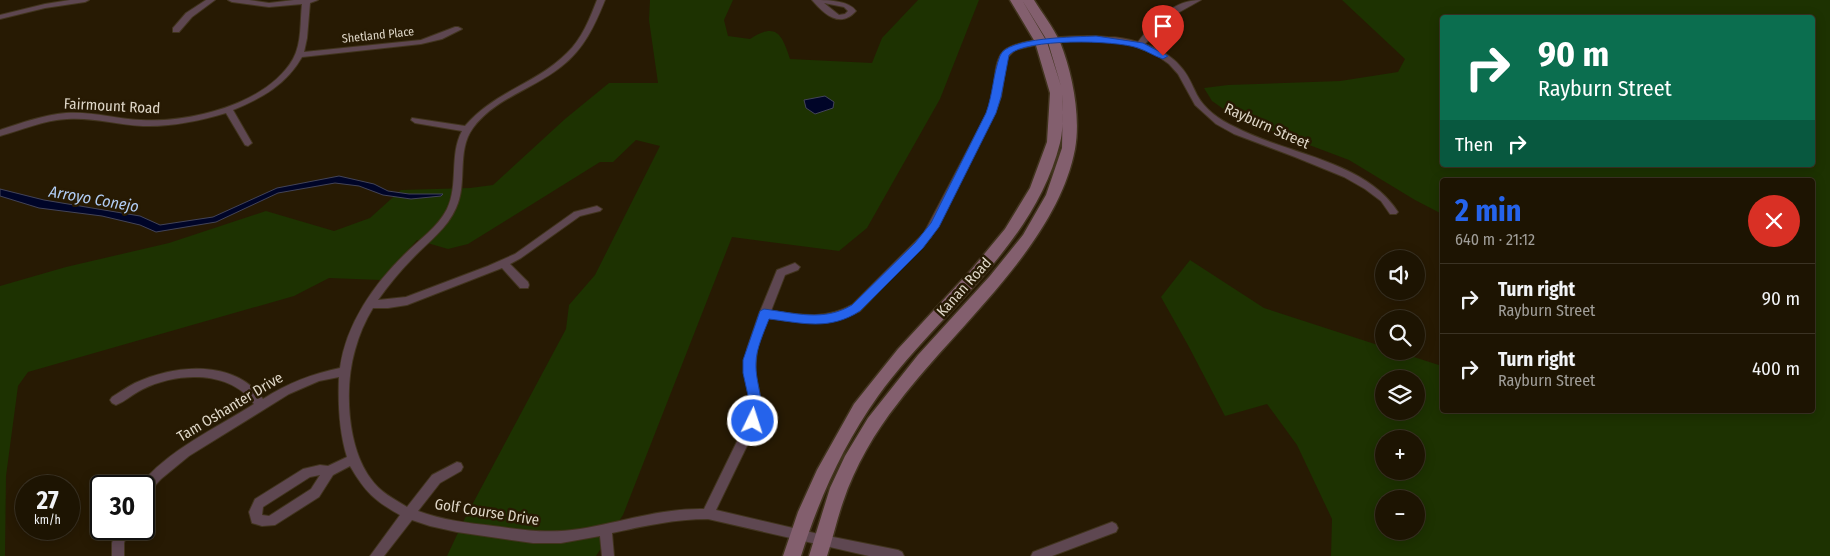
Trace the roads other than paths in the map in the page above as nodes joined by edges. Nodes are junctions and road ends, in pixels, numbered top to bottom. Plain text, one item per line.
1 (84, 0) edge
2 (211, 0) edge
3 (232, 0) edge
4 (601, 0) edge
5 (1016, 0) edge
6 (1028, 0) edge
7 (1197, 0) edge
8 (310, 1) edge
9 (0, 17) edge
10 (458, 29) dead end
11 (176, 30) dead end
12 (1047, 42) junction
13 (1140, 45) junction
14 (299, 55) junction
15 (228, 109) junction
16 (415, 120) dead end
17 (468, 128) junction
18 (0, 133) edge
19 (248, 143) dead end
20 (597, 209) dead end
21 (1393, 212) dead end
22 (504, 264) junction
23 (795, 267) dead end
24 (524, 285) dead end
25 (370, 304) junction
26 (764, 314) junction
27 (344, 372) junction
28 (116, 400) dead end
29 (262, 405) junction
30 (352, 460) junction
31 (457, 467) dead end
32 (329, 471) junction
33 (155, 477) edge
34 (708, 514) junction
35 (408, 515) junction
36 (1112, 528) dead end
37 (606, 530) junction
38 (798, 535) junction
39 (119, 540) edge
40 (823, 541) junction
41 (118, 556) edge
42 (376, 556) edge
43 (608, 556) edge
44 (792, 556) edge
45 (818, 556) edge
46 (898, 556) edge
47 (1037, 556) edge

1 - 9 street
2 - 11 street
3 - 8 street
4 - 17 street, Golf Course Drive
5 - 12 main road, Kanan Road
6 - 12 main road, Kanan Road
7 - 13 street
8 - 14 street, Fairmount Road
10 - 14 street, Shetland Place
12 - 13 street, Rayburn Street
12 - 26 street, Rayburn Street
12 - 38 main road, Kanan Road
12 - 40 main road, Kanan Road
13 - 21 street, Rayburn Street
14 - 15 street, Fairmount Road
15 - 18 street, Fairmount Road
15 - 19 street
16 - 17 street
17 - 25 street, Golf Course Drive
20 - 22 street
22 - 24 street
22 - 25 street
23 - 26 street
25 - 27 street, Golf Course Drive
26 - 34 street
27 - 29 street, Tam Oshanter Drive
27 - 30 street, Golf Course Drive
28 - 29 street
29 - 33 street, Tam Oshanter Drive
30 - 32 street
30 - 35 street, Golf Course Drive
31 - 35 street
32 - 32 street
34 - 37 street, Golf Course Drive
34 - 38 street, Golf Course Drive
35 - 37 street, Golf Course Drive
35 - 42 street
36 - 47 street
37 - 43 street
38 - 40 street, Golf Course Drive
38 - 44 main road, Kanan Road
39 - 41 street
40 - 45 main road, Kanan Road
40 - 46 street, Golf Course Drive

